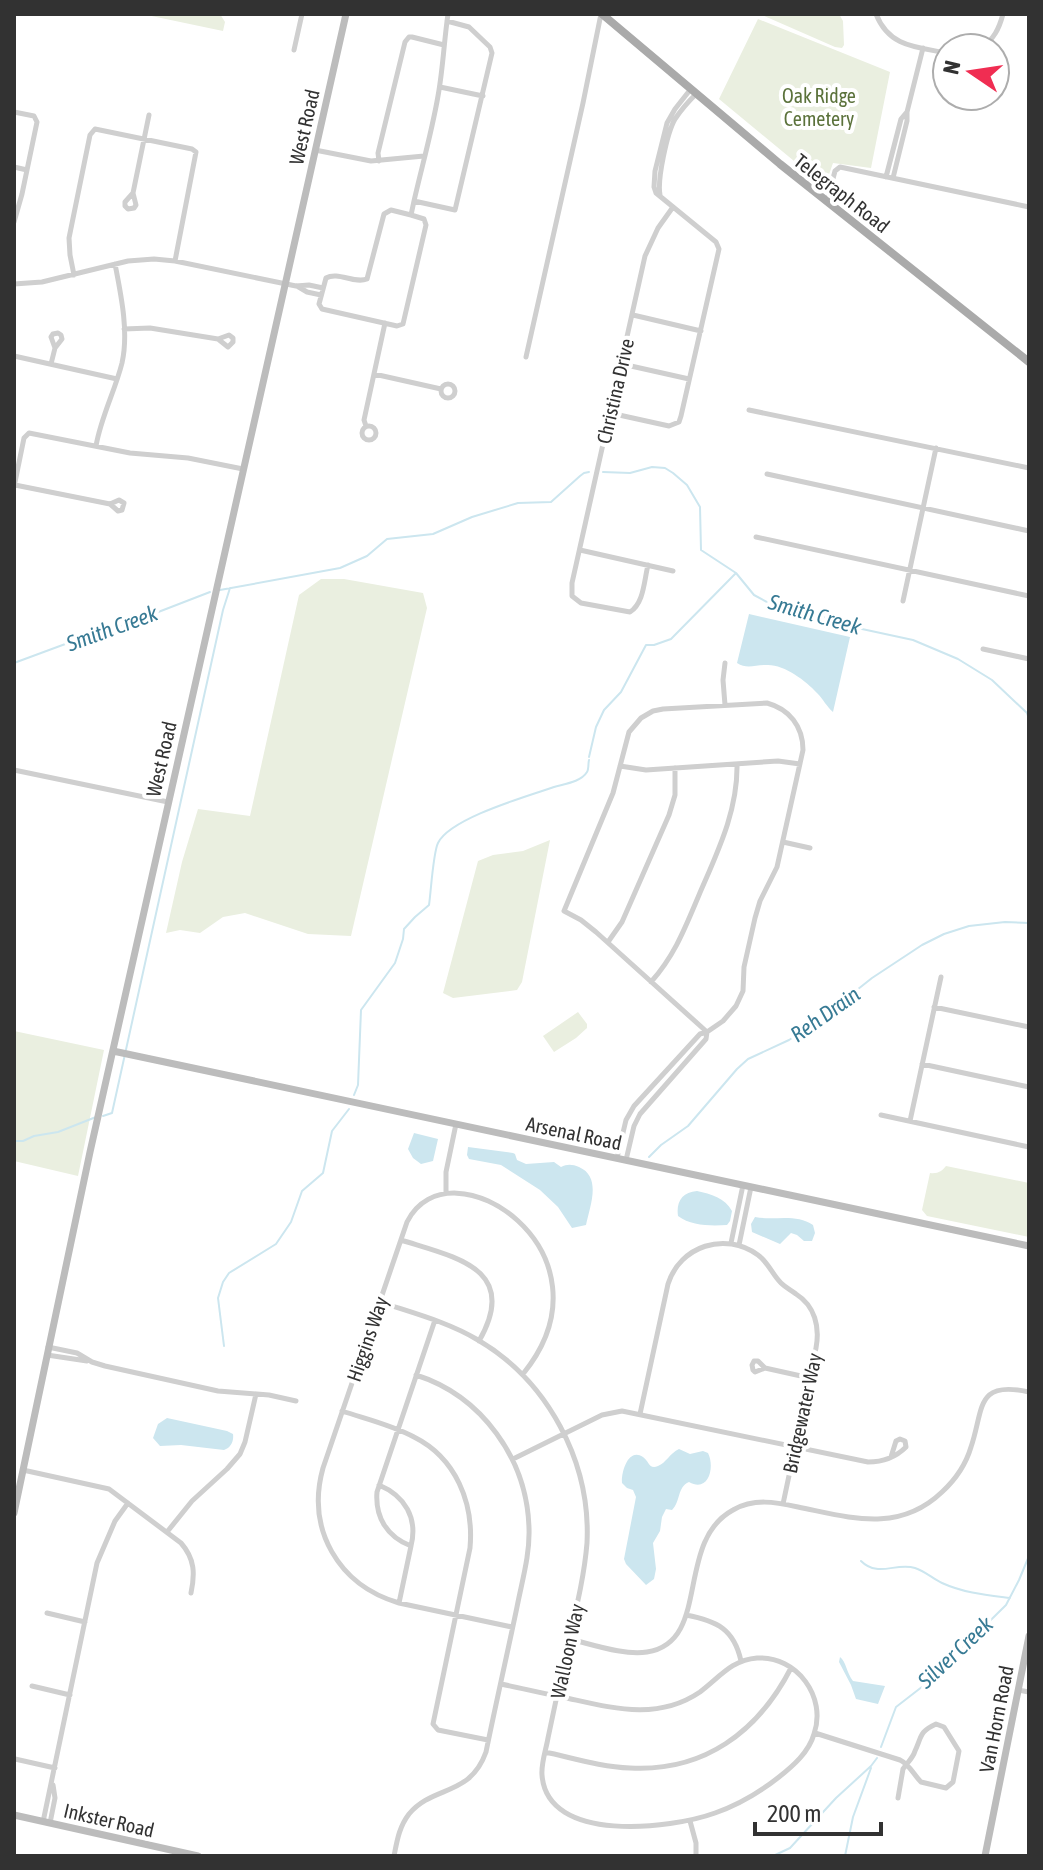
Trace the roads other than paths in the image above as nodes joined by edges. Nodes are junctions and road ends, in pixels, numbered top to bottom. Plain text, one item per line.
1 (302, 14) edge
2 (346, 14) edge
3 (602, 14) edge
4 (876, 14) edge
5 (448, 18) edge
6 (444, 45) junction
7 (923, 48) junction
8 (294, 50) dead end
9 (931, 50) edge
10 (440, 87) junction
11 (693, 92) junction
12 (483, 96) junction
13 (14, 112) edge
14 (149, 115) dead end
15 (144, 139) junction
16 (315, 150) junction
17 (425, 156) junction
18 (379, 161) junction
19 (14, 167) edge
20 (27, 170) junction
21 (890, 177) junction
22 (133, 193) dead end
23 (414, 201) junction
24 (827, 201) junction
25 (673, 207) junction
26 (1029, 207) edge
27 (411, 215) junction
28 (14, 222) edge
29 (175, 261) junction
30 (115, 264) junction
31 (74, 275) junction
32 (285, 283) junction
33 (14, 284) edge
34 (322, 291) junction
35 (633, 315) junction
36 (385, 323) junction
37 (124, 329) junction
38 (701, 331) junction
39 (218, 339) dead end
40 (55, 348) dead end
41 (14, 356) edge
42 (526, 357) dead end
43 (1029, 362) edge
44 (51, 364) junction
45 (622, 364) junction
46 (374, 374) junction
47 (117, 379) junction
48 (689, 379) junction
49 (441, 389) dead end
50 (749, 410) dead end
51 (610, 413) junction
52 (366, 426) dead end
53 (96, 446) junction
54 (936, 448) junction
55 (1029, 468) edge
56 (243, 469) junction
57 (767, 474) dead end
58 (14, 486) edge
59 (110, 504) dead end
60 (923, 509) junction
61 (1029, 531) edge
62 (756, 537) dead end
63 (580, 550) junction
64 (648, 565) junction
65 (911, 570) junction
66 (673, 571) dead end
67 (1029, 596) edge
68 (903, 601) dead end
69 (983, 649) dead end
70 (1029, 659) edge
71 (725, 663) dead end
72 (725, 705) junction
73 (737, 764) junction
74 (800, 764) junction
75 (620, 766) junction
76 (675, 768) junction
77 (14, 770) edge
78 (168, 802) junction
79 (783, 842) junction
80 (810, 848) dead end
81 (608, 942) junction
82 (941, 977) dead end
83 (651, 982) junction
84 (934, 1007) junction
85 (1029, 1027) edge
86 (707, 1032) junction
87 (113, 1051) junction
88 (675, 1060) junction
89 (922, 1064) junction
90 (682, 1067) junction
91 (1029, 1087) edge
92 (647, 1091) junction
93 (653, 1097) junction
94 (881, 1115) dead end
95 (910, 1121) junction
96 (456, 1124) junction
97 (1029, 1147) edge
98 (622, 1159) junction
99 (748, 1185) junction
100 (446, 1193) junction
101 (401, 1240) junction
102 (731, 1243) junction
103 (739, 1245) junction
104 (1029, 1246) edge
105 (380, 1302) junction
106 (435, 1320) junction
107 (479, 1341) junction
108 (48, 1351) junction
109 (765, 1368) dead end
110 (523, 1374) junction
111 (416, 1375) junction
112 (810, 1378) junction
113 (1029, 1392) edge
114 (256, 1394) junction
115 (296, 1401) dead end
116 (342, 1411) junction
117 (640, 1414) junction
118 (397, 1430) junction
119 (564, 1434) junction
120 (795, 1447) junction
121 (891, 1457) dead end
122 (513, 1459) junction
123 (23, 1470) junction
124 (379, 1485) junction
125 (128, 1503) junction
126 (783, 1504) junction
127 (14, 1513) edge
128 (167, 1532) junction
129 (411, 1546) junction
130 (191, 1593) dead end
131 (399, 1603) junction
132 (47, 1613) dead end
133 (455, 1615) junction
134 (686, 1615) junction
135 (85, 1622) junction
136 (512, 1627) junction
137 (1029, 1636) edge
138 (569, 1639) junction
139 (741, 1661) junction
140 (791, 1668) junction
141 (501, 1684) junction
142 (1029, 1685) edge
143 (32, 1686) dead end
144 (1018, 1686) junction
145 (1029, 1692) edge
146 (70, 1695) junction
147 (557, 1696) junction
148 (815, 1733) junction
149 (488, 1740) junction
150 (545, 1752) junction
151 (15, 1759) edge
152 (907, 1764) junction
153 (55, 1768) junction
154 (898, 1798) dead end
155 (14, 1815) edge
156 (690, 1821) junction
157 (46, 1822) junction
158 (198, 1856) edge
159 (394, 1856) edge
160 (696, 1856) edge
161 (985, 1856) edge

1 - 8 street
2 - 16 street, West Road
3 - 11 main road, Telegraph Road
3 - 42 street
4 - 7 street
5 - 6 street
5 - 12 street
6 - 10 street
6 - 18 street
7 - 9 street
7 - 21 street
10 - 12 street
10 - 17 street
11 - 24 main road, Telegraph Road
11 - 25 street
12 - 23 street
13 - 20 street
14 - 15 street
15 - 22 street
15 - 29 street
15 - 31 street
16 - 18 street
16 - 32 street, West Road
17 - 18 street
17 - 23 street
19 - 20 street
20 - 28 street
21 - 24 street
21 - 26 street
23 - 27 street
24 - 43 main road, Telegraph Road
25 - 35 street, Christina Drive
25 - 38 street
27 - 34 street
27 - 36 street
29 - 30 street
29 - 32 street
30 - 31 street
30 - 37 street
31 - 33 street
32 - 34 street
32 - 56 street, West Road
34 - 36 street
35 - 38 street
35 - 45 street, Christina Drive
36 - 46 street
37 - 39 street
37 - 47 street
38 - 48 street
40 - 44 street
41 - 44 street
44 - 47 street
45 - 48 street
45 - 51 street, Christina Drive
46 - 49 street
46 - 52 street
47 - 53 street
48 - 51 street
50 - 54 street
51 - 63 street, Christina Drive
53 - 56 street
53 - 58 street
54 - 55 street
54 - 60 street
56 - 78 street, West Road
57 - 60 street
58 - 59 street
60 - 61 street
60 - 65 street
62 - 65 street
63 - 64 street
63 - 64 street, Christina Drive
64 - 66 street
65 - 67 street
65 - 68 street
69 - 70 street
71 - 72 street
72 - 74 street
72 - 75 street
73 - 74 street
73 - 76 street
73 - 83 street
74 - 79 street
75 - 76 street
75 - 81 street
76 - 81 street
77 - 78 street
78 - 87 street, West Road
79 - 80 street
79 - 86 street
81 - 83 street
82 - 84 street
83 - 86 street
84 - 85 street
84 - 89 street
86 - 88 street
86 - 90 street
87 - 96 street, Arsenal Road
87 - 108 street, West Road
88 - 90 street
88 - 92 street
89 - 91 street
89 - 95 street
90 - 93 street
92 - 93 street
92 - 98 street
93 - 98 street
94 - 95 street
95 - 97 street
96 - 98 street, Arsenal Road
96 - 100 street
98 - 99 street, Arsenal Road
99 - 102 street
99 - 103 street
99 - 104 street, Arsenal Road
100 - 101 street, Higgins Way
100 - 110 street
101 - 105 street, Higgins Way
101 - 107 street
102 - 103 street, Bridgewater Way
102 - 117 street, Bridgewater Way
103 - 112 street, Bridgewater Way
105 - 106 street, Walloon Way
105 - 116 street, Higgins Way
106 - 107 street, Walloon Way
106 - 111 street
107 - 110 street, Walloon Way
108 - 114 street
108 - 123 street, West Road
109 - 112 street
110 - 119 street, Walloon Way
111 - 118 street
111 - 122 street
112 - 120 street, Bridgewater Way
113 - 126 street
114 - 115 street
114 - 128 street
116 - 118 street
116 - 131 street, Higgins Way
117 - 119 street
117 - 120 street
118 - 124 street
118 - 133 street
119 - 122 street
119 - 138 street, Walloon Way
120 - 121 street
120 - 126 street, Bridgewater Way
122 - 136 street
123 - 125 street
123 - 127 street, West Road
124 - 129 street
124 - 129 street
125 - 128 street
125 - 135 street
126 - 134 street
128 - 130 street
129 - 131 street
131 - 133 street, Higgins Way
132 - 135 street
133 - 136 street, Higgins Way
133 - 149 street
134 - 138 street
134 - 139 street
135 - 146 street
136 - 141 street
137 - 144 street, Van Horn Road
138 - 147 street, Walloon Way
139 - 140 street
139 - 147 street
140 - 148 street
140 - 150 street
141 - 147 street
141 - 149 street
142 - 144 street
143 - 146 street
144 - 145 street
144 - 161 street, Van Horn Road
146 - 153 street
147 - 150 street, Walloon Way
148 - 152 street
148 - 156 street, Walloon Way
149 - 159 street
150 - 156 street, Walloon Way
151 - 153 street
152 - 152 street
152 - 154 street
153 - 157 street
155 - 157 street, Inkster Road
156 - 160 street
157 - 158 street, Inkster Road

